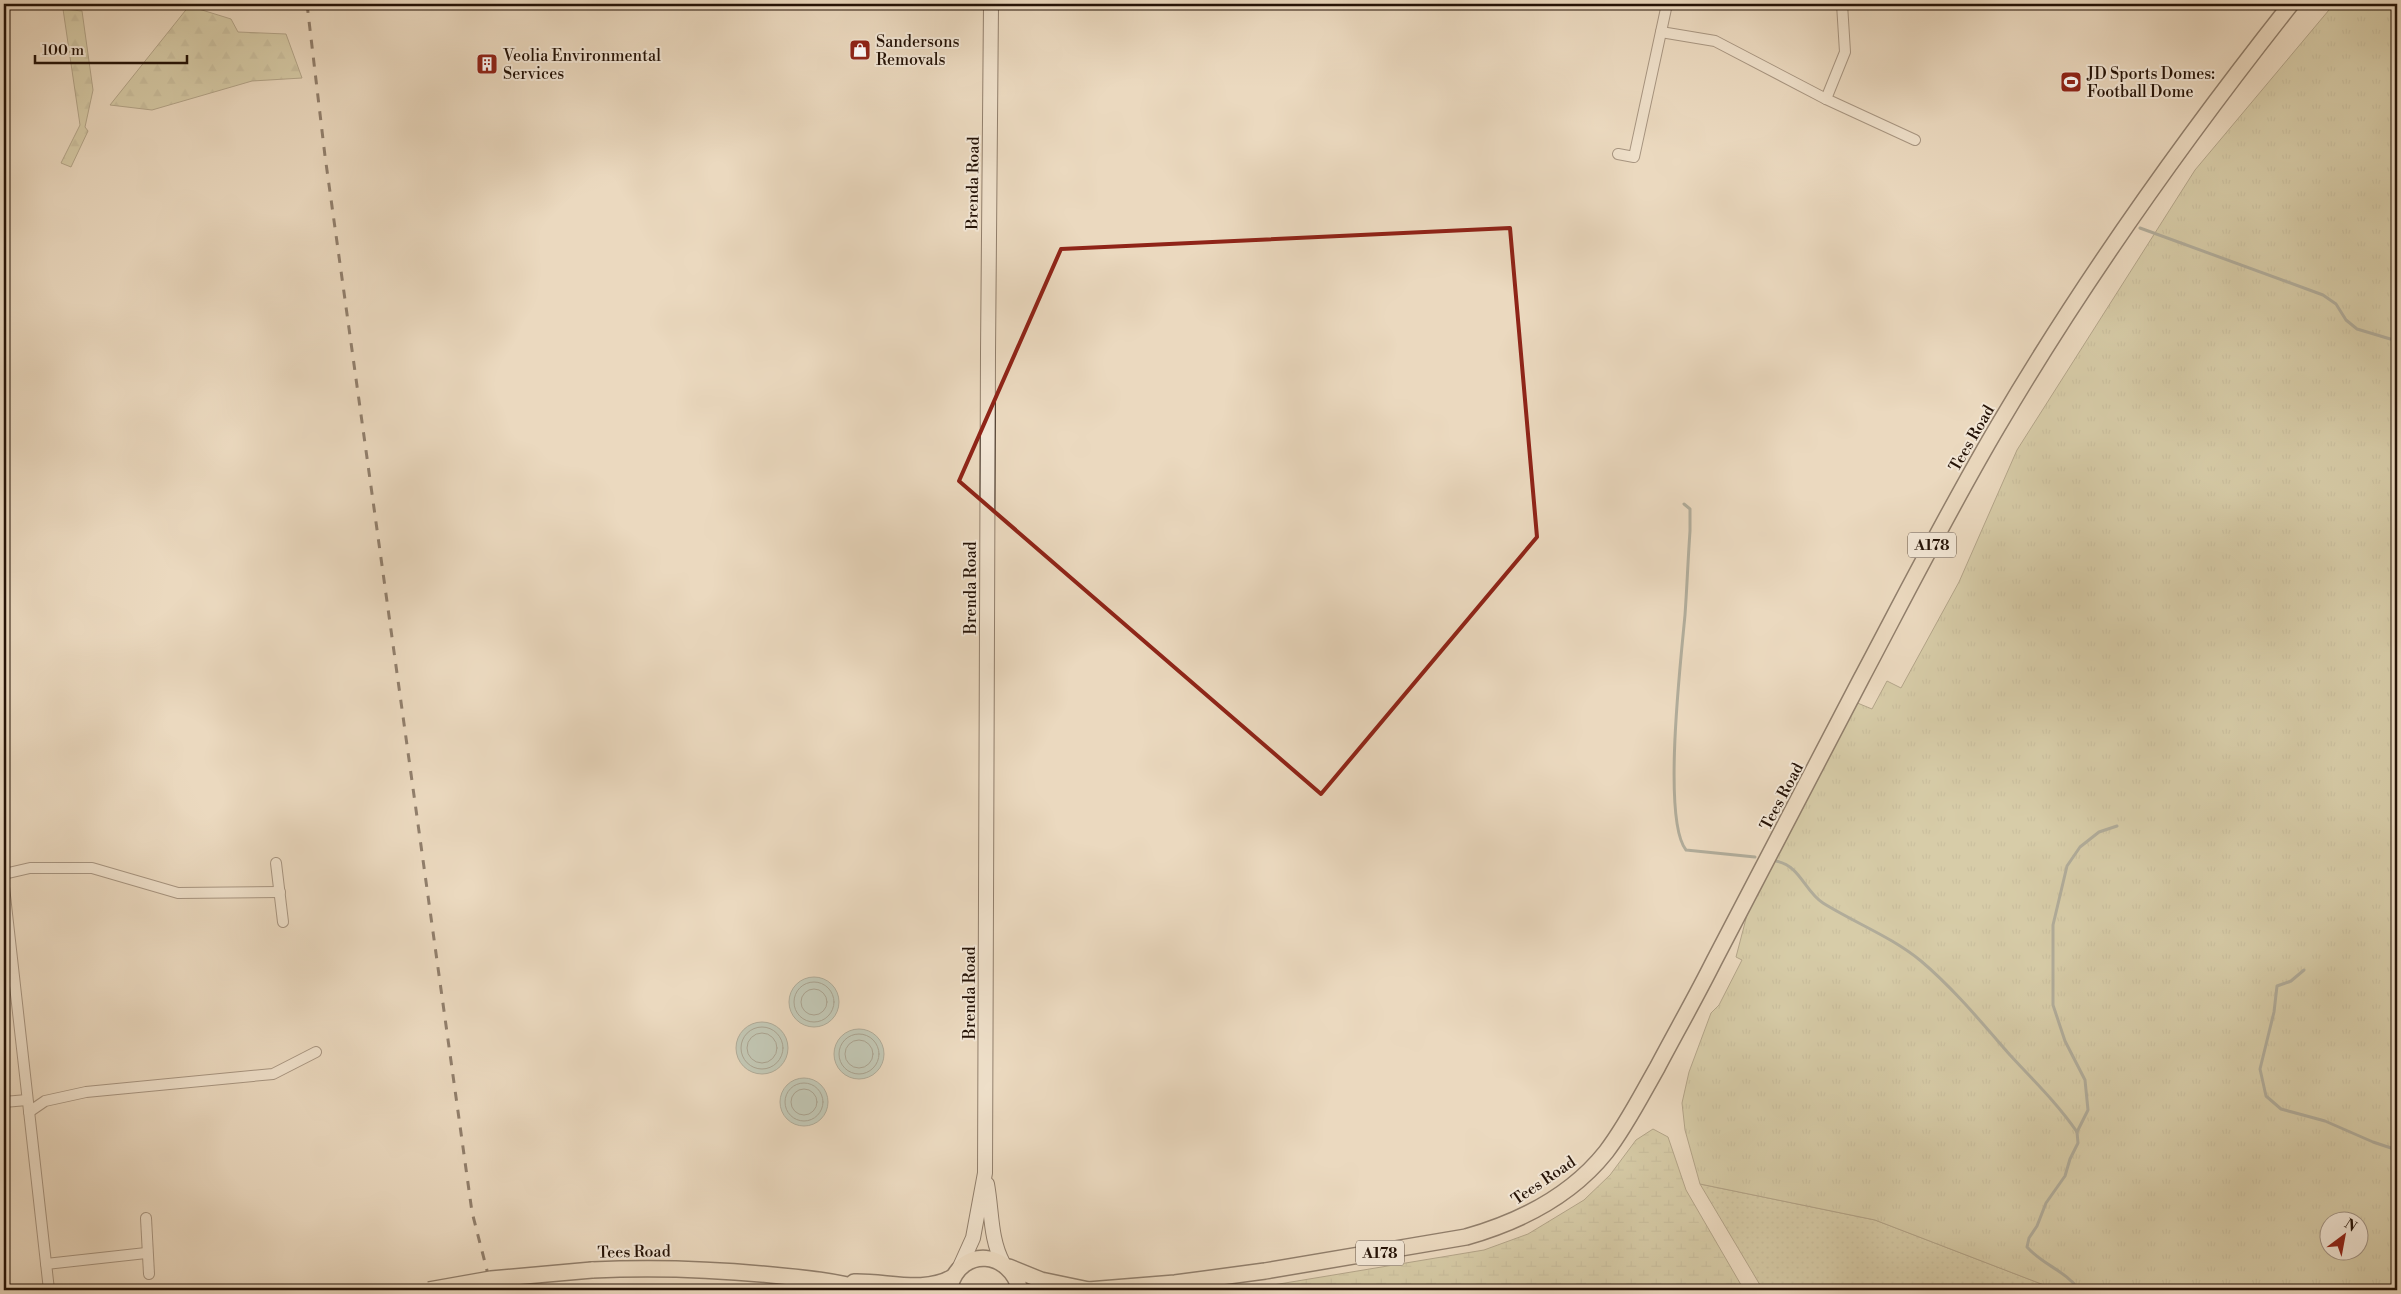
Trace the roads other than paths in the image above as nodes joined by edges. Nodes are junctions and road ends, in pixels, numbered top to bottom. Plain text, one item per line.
1 (991, 4) edge
2 (1667, 4) edge
3 (1842, 4) edge
4 (2291, 4) edge
5 (1661, 32) junction
6 (1826, 100) junction
7 (1915, 140) dead end
8 (1618, 154) dead end
9 (276, 863) dead end
10 (4, 874) edge
11 (4, 887) edge
12 (280, 892) junction
13 (283, 922) dead end
14 (316, 1052) dead end
15 (27, 1100) junction
16 (4, 1102) edge
17 (29, 1112) junction
18 (986, 1173) junction
19 (146, 1218) dead end
20 (146, 1253) junction
21 (46, 1264) junction
22 (1005, 1264) junction
23 (149, 1274) dead end
24 (954, 1279) edge
25 (840, 1282) junction
26 (49, 1290) edge
27 (429, 1290) edge
28 (867, 1290) edge
29 (1020, 1290) edge
30 (1089, 1290) edge

1 - 18 main road, Brenda Road
2 - 5 street
3 - 6 street
4 - 30 main road, Tees Road / A178
5 - 6 street
5 - 8 street
6 - 7 street
9 - 12 street
10 - 12 street
11 - 15 street
12 - 13 street
14 - 17 street
15 - 16 street
15 - 17 street
17 - 21 street
18 - 22 main road, Brenda Road
18 - 24 main road, Brenda Road
19 - 20 street
20 - 21 street
20 - 23 street
21 - 26 street
22 - 24 main road, A178
22 - 29 main road
22 - 30 main road, Tees Road / A178
24 - 25 main road, Tees Road / A178
25 - 27 main road, Tees Road / A178, bridge
25 - 28 main road, Tees Road / A178

